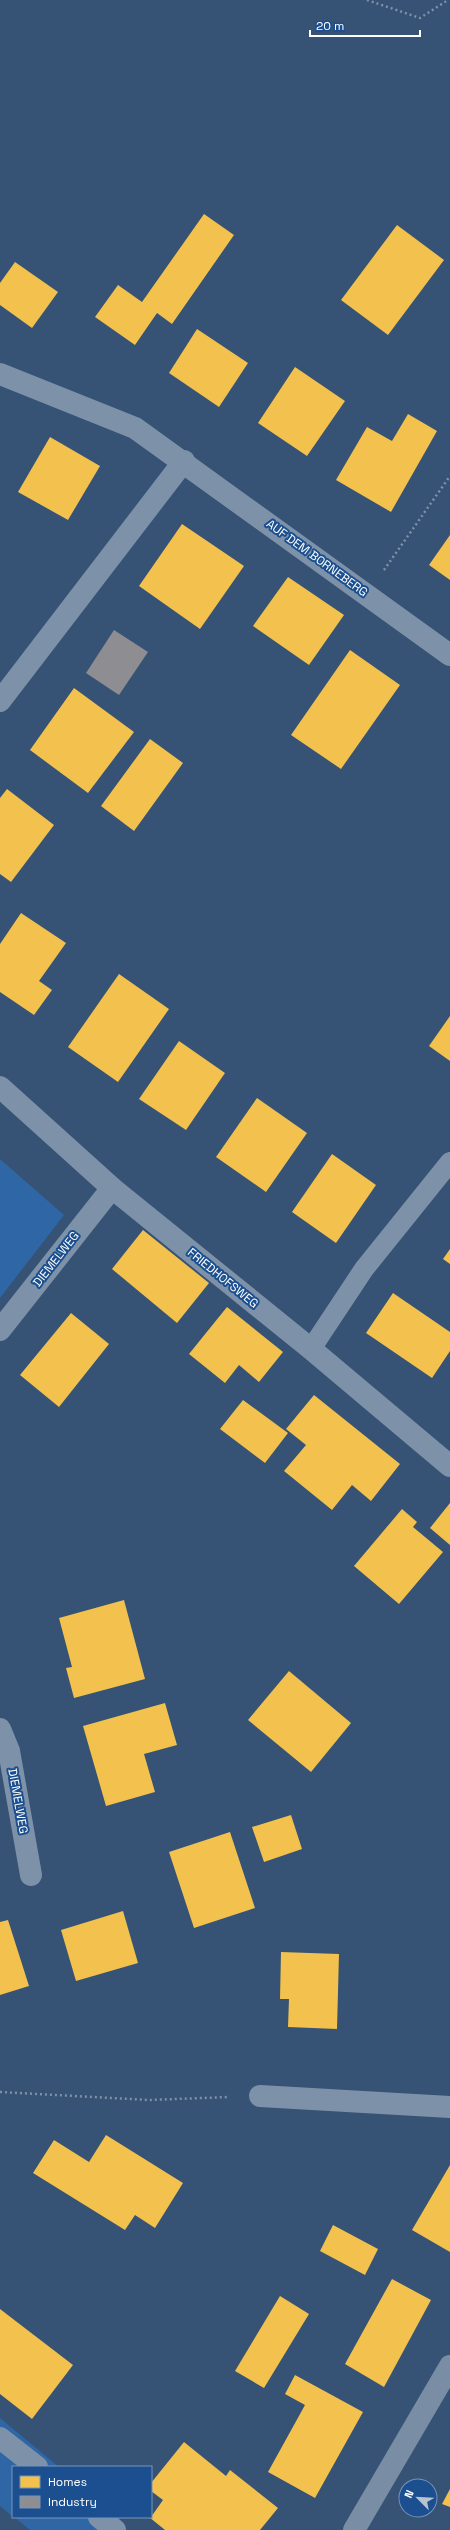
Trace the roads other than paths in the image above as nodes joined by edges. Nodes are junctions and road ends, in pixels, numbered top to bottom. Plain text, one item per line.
1 (0, 374) edge
2 (184, 461) junction
3 (450, 655) edge
4 (0, 702) edge
5 (0, 1086) edge
6 (450, 1162) edge
7 (112, 1188) junction
8 (0, 1330) edge
9 (311, 1349) junction
10 (450, 1466) edge
11 (0, 1729) edge
12 (31, 1875) dead end
13 (260, 2096) road end
14 (450, 2108) edge
15 (450, 2366) edge
16 (0, 2438) edge
17 (36, 2466) edge
18 (100, 2518) edge
19 (115, 2530) edge
20 (354, 2530) edge

1 - 2 street, AUF DEM BORNEBERG
2 - 3 street, AUF DEM BORNEBERG
2 - 4 street
5 - 7 street, FRIEDHOFSWEG
6 - 9 lane
7 - 8 street, DIEMELWEG
7 - 9 street, FRIEDHOFSWEG
9 - 10 street, FRIEDHOFSWEG
11 - 12 street, DIEMELWEG
13 - 14 street
15 - 20 main road
16 - 17 street
18 - 19 street

